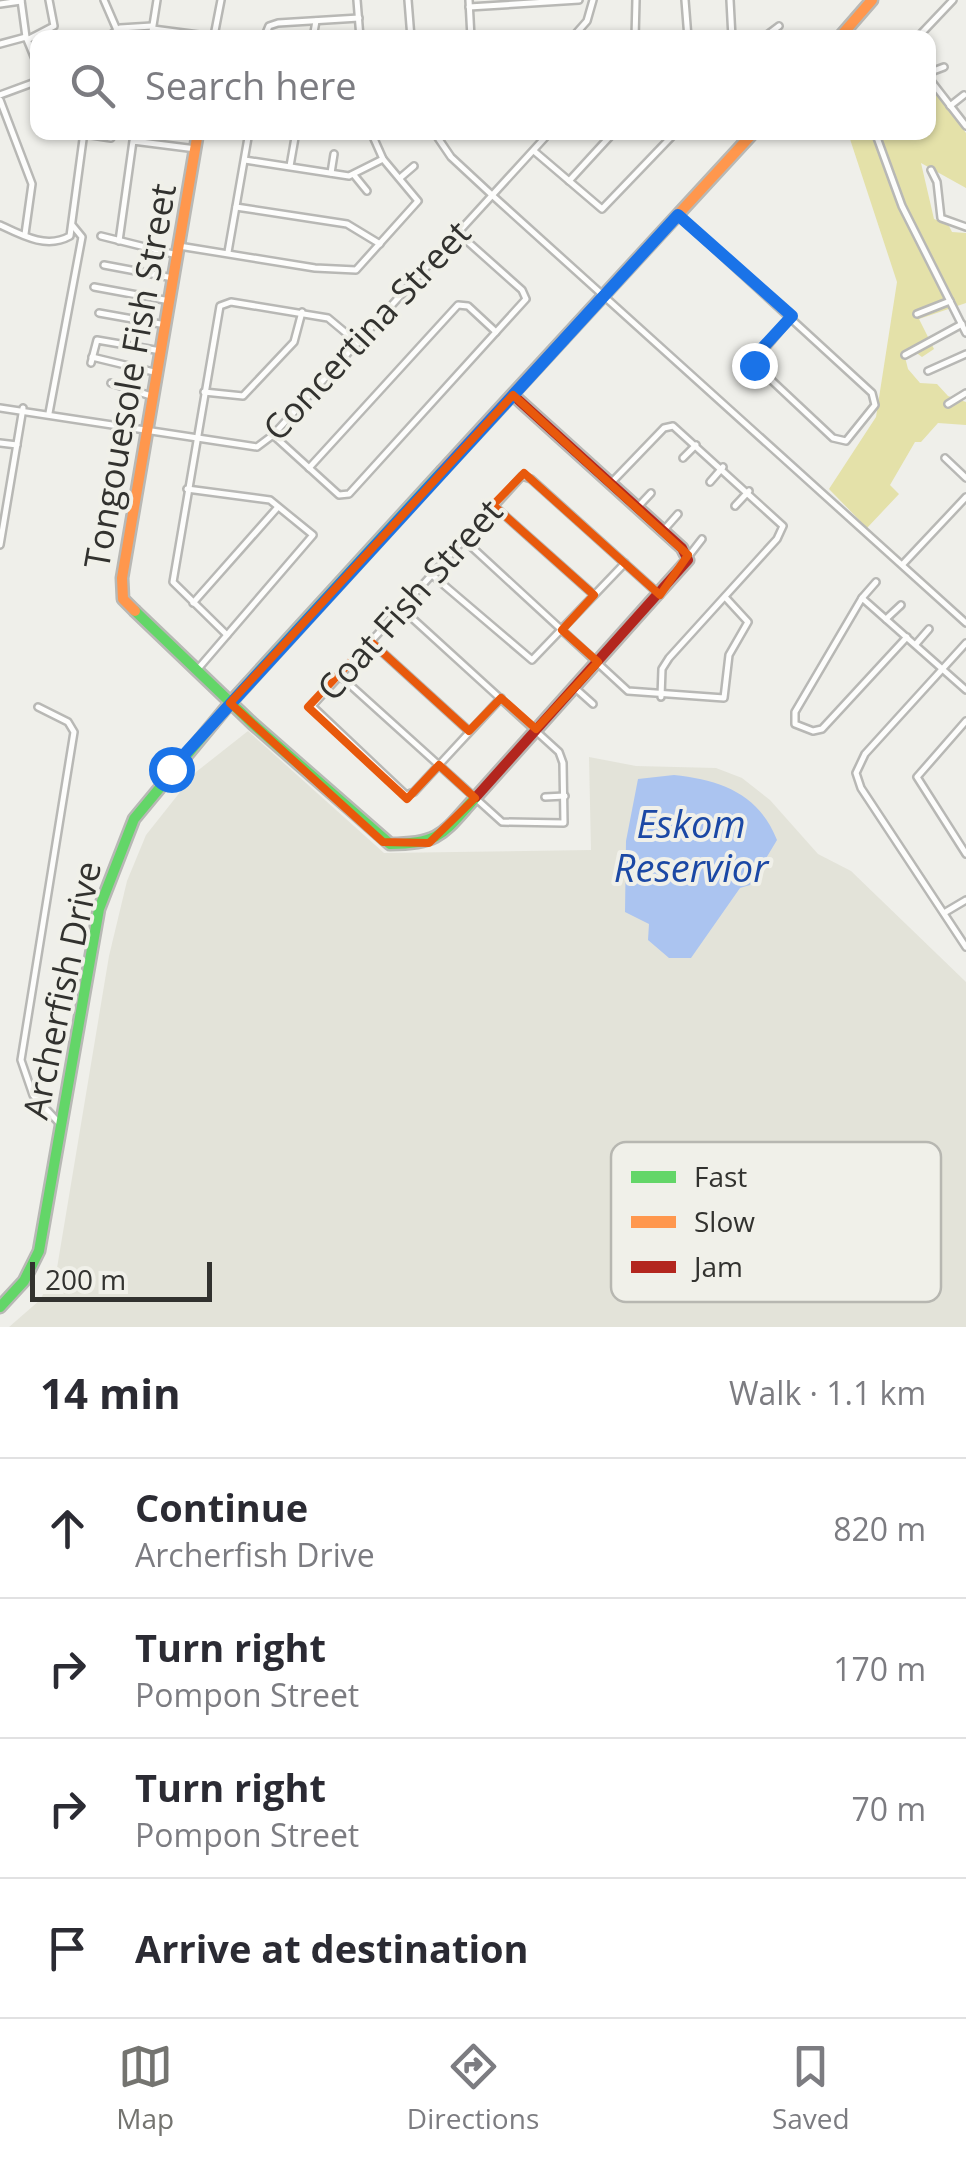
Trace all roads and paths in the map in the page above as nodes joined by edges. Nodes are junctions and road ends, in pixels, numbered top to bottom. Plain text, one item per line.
1 (21, 0) edge
2 (49, 0) edge
3 (104, 0) edge
4 (157, 0) edge
5 (221, 0) edge
6 (357, 0) edge
7 (408, 0) edge
8 (578, 0) edge
9 (593, 0) edge
10 (636, 0) edge
11 (685, 0) edge
12 (730, 0) edge
13 (872, 0) edge
14 (953, 0) edge
15 (469, 3) edge
16 (0, 4) edge
17 (359, 18) junction
18 (316, 20) junction
19 (779, 26) dead end
20 (153, 27) junction
21 (45, 30) edge
22 (116, 30) joint
23 (152, 30) edge
24 (171, 30) edge
25 (215, 30) edge
26 (269, 30) edge
27 (314, 30) edge
28 (360, 30) edge
29 (410, 30) edge
30 (471, 30) edge
31 (579, 30) edge
32 (636, 30) edge
33 (687, 30) edge
34 (732, 30) edge
35 (774, 30) edge
36 (846, 30) edge
37 (925, 30) edge
38 (30, 37) edge
39 (27, 38) junction
40 (0, 44) edge
41 (30, 46) edge
42 (944, 67) dead end
43 (936, 71) edge
44 (30, 84) edge
45 (936, 86) edge
46 (964, 96) edge
47 (0, 97) edge
48 (950, 106) junction
49 (966, 126) edge
50 (83, 140) edge
51 (197, 140) edge
52 (248, 140) edge
53 (295, 140) edge
54 (375, 140) edge
55 (440, 140) edge
56 (543, 140) edge
57 (607, 140) edge
58 (669, 140) edge
59 (747, 140) edge
60 (878, 140) edge
61 (133, 142) joint
62 (196, 148) junction
63 (534, 150) junction
64 (334, 154) dead end
65 (383, 158) junction
66 (245, 160) junction
67 (290, 166) junction
68 (414, 166) dead end
69 (931, 170) dead end
70 (332, 173) junction
71 (354, 175) junction
72 (400, 178) junction
73 (569, 181) junction
74 (367, 191) dead end
75 (493, 196) junction
76 (236, 207) junction
77 (678, 215) junction
78 (0, 225) edge
79 (72, 226) junction
80 (966, 227) edge
81 (458, 233) junction
82 (25, 234) junction
83 (101, 236) dead end
84 (120, 241) junction
85 (380, 244) junction
86 (178, 250) junction
87 (228, 252) junction
88 (104, 265) dead end
89 (174, 278) junction
90 (94, 287) dead end
91 (604, 296) junction
92 (170, 302) junction
93 (950, 302) junction
94 (99, 312) dead end
95 (302, 312) junction
96 (917, 314) dead end
97 (792, 316) junction
98 (962, 324) junction
99 (166, 325) junction
100 (496, 332) junction
101 (966, 332) edge
102 (358, 343) junction
103 (162, 350) junction
104 (966, 354) edge
105 (905, 355) dead end
106 (928, 371) dead end
107 (158, 373) junction
108 (111, 382) dead end
109 (204, 392) junction
110 (966, 393) edge
111 (513, 394) junction
112 (154, 398) junction
113 (948, 404) dead end
114 (0, 408) edge
115 (23, 408) junction
116 (50, 413) junction
117 (148, 432) junction
118 (273, 435) junction
119 (196, 440) junction
120 (0, 443) edge
121 (18, 445) junction
122 (696, 446) junction
123 (683, 458) dead end
124 (945, 458) dead end
125 (722, 467) junction
126 (309, 468) junction
127 (966, 478) edge
128 (710, 482) dead end
129 (610, 484) junction
130 (187, 489) junction
131 (748, 491) junction
132 (651, 493) dead end
133 (966, 497) edge
134 (492, 505) junction
135 (734, 506) dead end
136 (278, 507) junction
137 (637, 508) junction
138 (678, 514) dead end
139 (662, 531) junction
140 (1, 532) edge
141 (463, 539) junction
142 (702, 539) dead end
143 (0, 545) edge
144 (688, 557) junction
145 (625, 562) junction
146 (902, 564) junction
147 (432, 574) junction
148 (876, 582) dead end
149 (660, 595) junction
150 (594, 596) junction
151 (726, 598) junction
152 (862, 598) junction
153 (193, 603) junction
154 (901, 605) dead end
155 (401, 608) junction
156 (886, 619) junction
157 (966, 623) edge
158 (930, 628) dead end
159 (562, 630) junction
160 (226, 635) junction
161 (906, 637) junction
162 (370, 641) junction
163 (966, 643) edge
164 (916, 644) junction
165 (598, 662) junction
166 (944, 668) junction
167 (196, 671) junction
168 (339, 675) junction
169 (574, 688) junction
170 (966, 690) edge
171 (661, 697) junction
172 (501, 698) junction
173 (230, 702) junction
174 (593, 704) dead end
175 (38, 707) dead end
176 (966, 721) edge
177 (536, 728) junction
178 (469, 731) junction
179 (439, 765) junction
180 (545, 796) dead end
181 (565, 796) junction
182 (475, 798) junction
183 (966, 854) edge
184 (966, 900) edge
185 (944, 913) junction
186 (966, 947) edge
187 (61, 1125) junction
188 (0, 1307) edge

1 - 16 street
1 - 39 street
2 - 21 street
3 - 22 street
4 - 20 street
5 - 25 street
6 - 17 street
7 - 29 street
8 - 15 street
9 - 31 street
10 - 32 street
11 - 33 street
12 - 34 street
13 - 36 street
14 - 37 street
15 - 30 street
17 - 18 street
17 - 28 street
18 - 26 street
18 - 27 street
19 - 35 street
20 - 22 street
20 - 23 street
20 - 24 street
38 - 39 street
39 - 40 street
39 - 41 street
42 - 43 street
44 - 47 street
45 - 48 street
46 - 48 street
47 - 82 street
48 - 49 street
50 - 79 street
51 - 62 street, Tongouesole Fish Street
52 - 66 street
53 - 67 street
54 - 65 street
55 - 75 street
56 - 63 street, Concertina Street
57 - 73 street
58 - 73 street
59 - 77 street, Archerfish Drive
60 - 93 street
61 - 62 street
61 - 84 street
62 - 86 street, Tongouesole Fish Street
63 - 73 street
63 - 75 street, Concertina Street
64 - 70 street
65 - 71 street
65 - 72 street
66 - 67 street
66 - 76 street
67 - 70 street
68 - 72 street
69 - 80 street
70 - 71 street
71 - 74 street
72 - 85 street
75 - 81 street, Concertina Street
75 - 91 street
76 - 85 street
76 - 87 street
77 - 91 street, Archerfish Drive
77 - 97 street
78 - 82 street
79 - 82 street
79 - 116 street
81 - 100 street
81 - 102 street, Concertina Street
83 - 84 street
84 - 86 street
85 - 87 street
86 - 87 street
86 - 89 street, Tongouesole Fish Street
88 - 89 street
89 - 92 street, Tongouesole Fish Street
90 - 92 street
91 - 111 street, Archerfish Drive
91 - 146 street
92 - 99 street, Tongouesole Fish Street
93 - 96 street
93 - 98 street
94 - 99 street
95 - 102 street
95 - 109 street
95 - 109 street
97 - 97 street
98 - 101 street
98 - 105 street
99 - 103 street, Tongouesole Fish Street
100 - 126 street
100 - 126 street
102 - 118 street, Concertina Street
103 - 107 street, Tongouesole Fish Street
103 - 107 street
104 - 106 street
107 - 112 street, Tongouesole Fish Street
108 - 112 street
109 - 119 street
110 - 113 street
111 - 129 street
111 - 173 street, Archerfish Drive
112 - 117 street, Tongouesole Fish Street
114 - 115 street, Concertina Street
115 - 116 street, Concertina Street
115 - 121 street
116 - 117 street, Concertina Street
117 - 119 street, Concertina Street
117 - 167 street, Tongouesole Fish Street
118 - 119 street, Concertina Street
118 - 126 street
119 - 130 street
120 - 121 street
121 - 140 street
122 - 123 street
122 - 125 street
122 - 129 street
124 - 127 street
125 - 128 street
125 - 131 street
129 - 137 street
130 - 136 street
130 - 153 street
131 - 135 street
131 - 151 street
132 - 137 street
133 - 146 street
134 - 141 street, Coat Fish Street
134 - 145 street, Coat Fish Street
134 - 150 street
136 - 153 street
136 - 160 street
137 - 139 street
138 - 139 street
139 - 144 street
140 - 143 street
141 - 147 street, Coat Fish Street
141 - 159 street
142 - 144 street
144 - 149 street, Tongouesole Fish Street
145 - 149 street, Coat Fish Street
145 - 150 street
146 - 157 street
147 - 155 street, Coat Fish Street
147 - 159 street
148 - 152 street
149 - 165 street, Tongouesole Fish Street
150 - 159 street
151 - 171 street
151 - 171 street
152 - 156 street
152 - 161 street
153 - 160 street
154 - 156 street
155 - 162 street, Coat Fish Street
155 - 172 street
156 - 161 street
158 - 164 street
159 - 165 street
160 - 167 street
161 - 164 street
162 - 168 street, Coat Fish Street
162 - 178 street
163 - 166 street
164 - 166 street
165 - 169 street, Tongouesole Fish Street
165 - 171 street
166 - 170 street
166 - 185 street
167 - 173 street, Tongouesole Fish Street
168 - 179 street
168 - 179 street, Coat Fish Street
169 - 174 street
169 - 177 street, Tongouesole Fish Street
172 - 177 street
172 - 178 street, Coat Fish Street
173 - 182 street, Tongouesole Fish Street
173 - 187 street, Archerfish Drive
175 - 187 street
176 - 183 street
177 - 181 street
177 - 182 street, Tongouesole Fish Street
178 - 179 street, Coat Fish Street
179 - 182 street
180 - 181 street
181 - 182 street
184 - 185 street
185 - 186 street
187 - 188 street, Archerfish Drive

